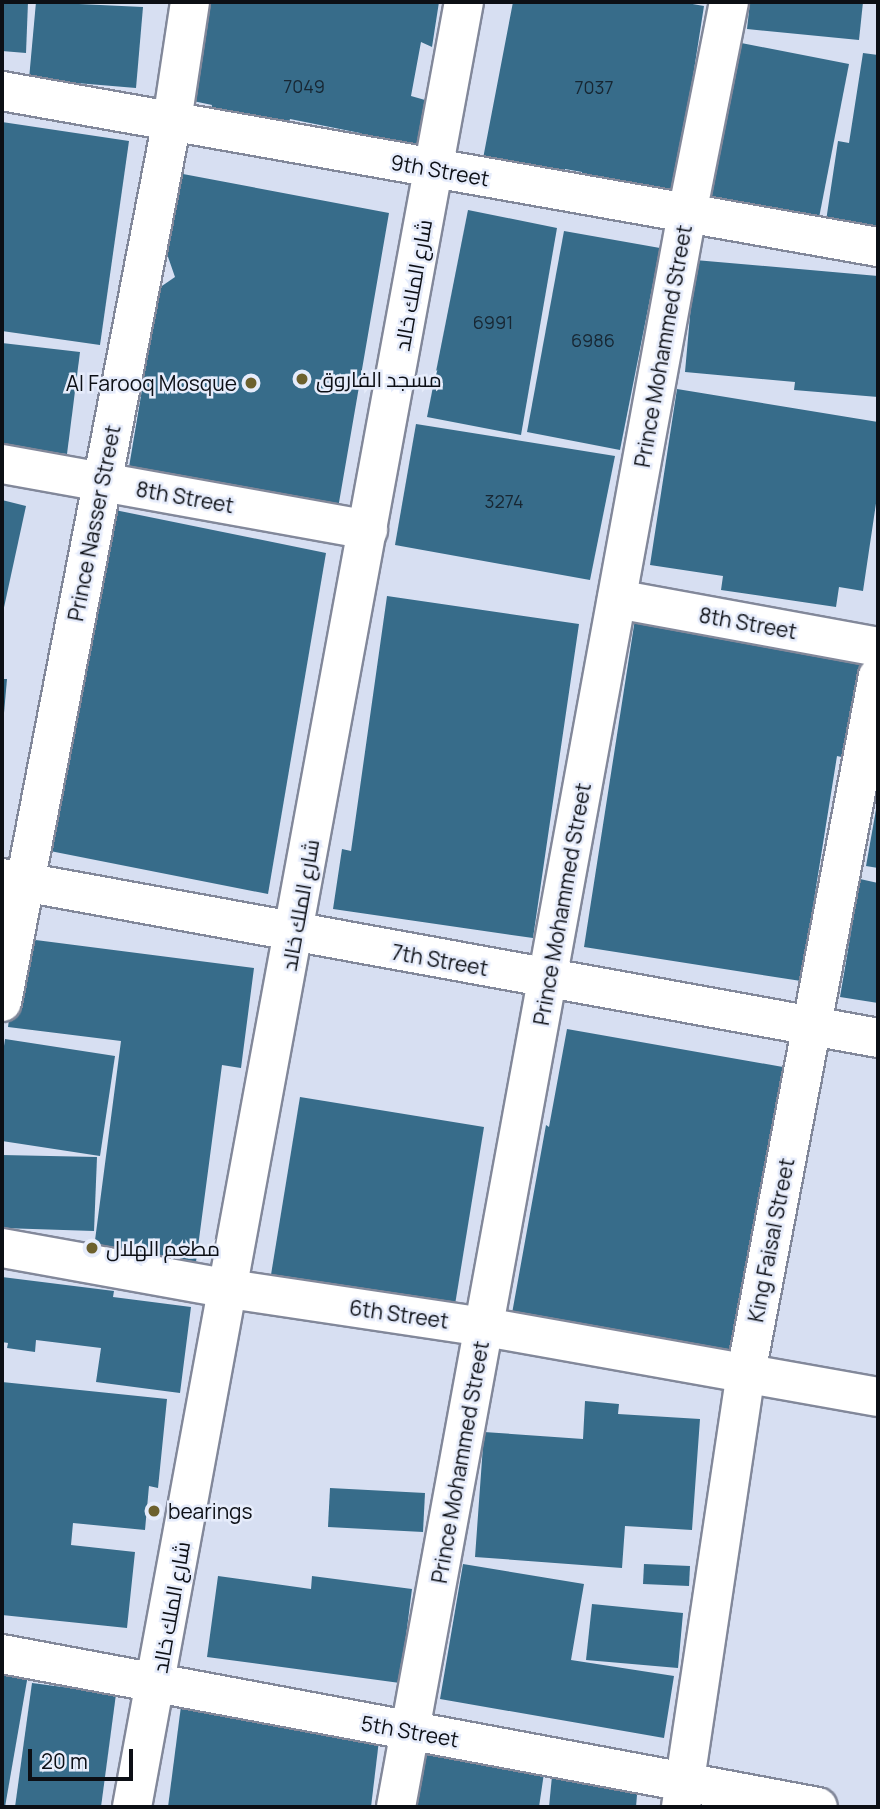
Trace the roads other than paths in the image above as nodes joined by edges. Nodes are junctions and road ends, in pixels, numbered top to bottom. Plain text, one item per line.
1 (190, 2) edge
2 (464, 2) edge
3 (729, 2) edge
4 (2, 91) edge
5 (172, 121) junction
6 (434, 169) junction
7 (687, 214) junction
8 (878, 247) edge
9 (2, 464) edge
10 (102, 482) junction
11 (368, 530) junction
12 (617, 599) junction
13 (878, 647) edge
14 (878, 676) edge
15 (871, 753) edge
16 (13, 880) edge
17 (294, 934) junction
18 (548, 980) junction
19 (2, 1002) edge
20 (812, 1026) junction
21 (878, 1038) edge
22 (2, 1248) edge
23 (230, 1289) junction
24 (485, 1327) junction
25 (746, 1373) junction
26 (878, 1398) edge
27 (2, 1654) edge
28 (157, 1684) junction
29 (410, 1732) junction
30 (684, 1794) edge
31 (132, 1807) edge
32 (396, 1807) edge
33 (818, 1807) edge

1 - 5 street, Prince Nasser Street
2 - 6 street, شارع الملك خالد
3 - 7 street, Prince Mohammed Street
4 - 5 street, 9th Street
5 - 6 street, 9th Street
5 - 10 street, Prince Nasser Street
6 - 7 street, 9th Street
6 - 11 street, شارع الملك خالد
7 - 8 street, 9th Street
7 - 12 street, Prince Mohammed Street
9 - 10 street, 8th Street
10 - 11 street, 8th Street
10 - 16 street, Prince Nasser Street
11 - 17 street, شارع الملك خالد
12 - 13 street, 8th Street
12 - 18 street, Prince Mohammed Street
14 - 15 street, King Faisal Street
15 - 20 street, King Faisal Street
16 - 17 street, 7th Street
16 - 19 street, Prince Nasser Street
17 - 18 street, 7th Street
17 - 23 street, شارع الملك خالد
18 - 20 street, 7th Street
18 - 24 street, Prince Mohammed Street
20 - 21 street, 7th Street
20 - 25 street, King Faisal Street
22 - 23 street, 6th Street
23 - 24 street, 6th Street
23 - 28 street, شارع الملك خالد
24 - 25 street, 6th Street
24 - 29 street, Prince Mohammed Street
25 - 26 street, 6th Street
25 - 30 street, King Faisal Street
27 - 28 street, 5th Street
28 - 29 street, 5th Street
28 - 31 street, شارع الملك خالد
29 - 30 street, 5th Street
29 - 32 street, Prince Mohammed Street
30 - 33 street, 5th Street

